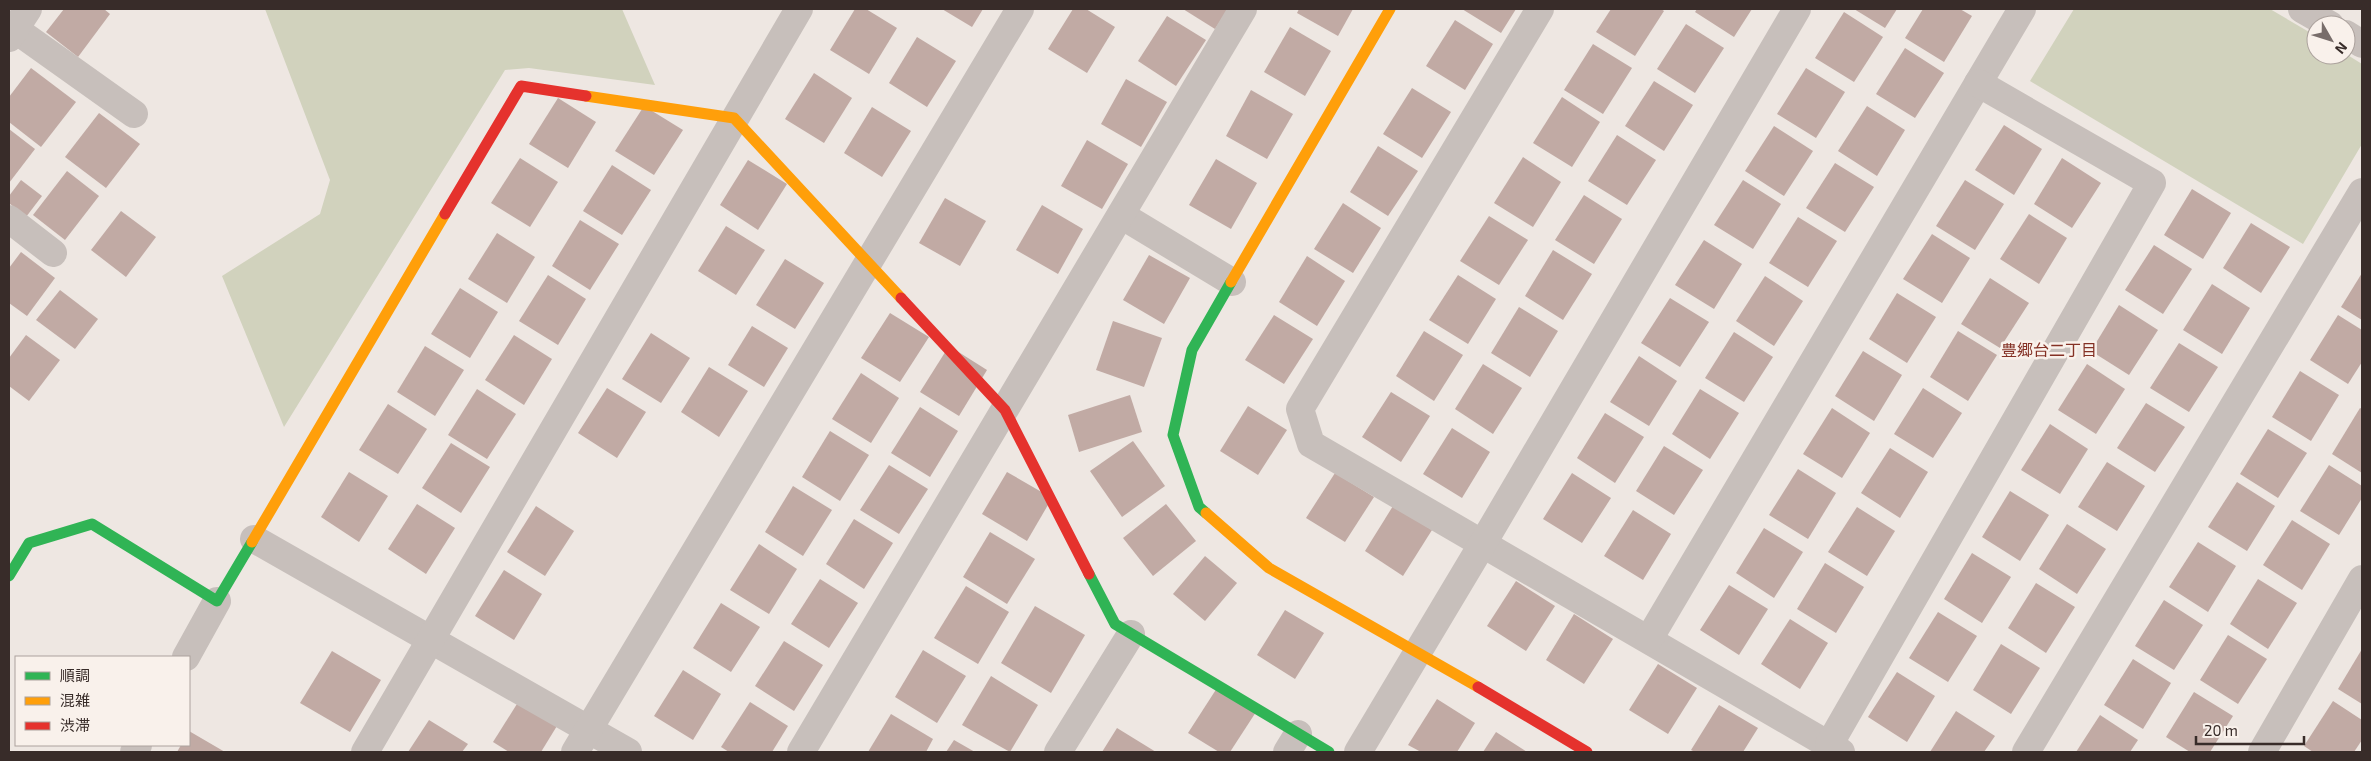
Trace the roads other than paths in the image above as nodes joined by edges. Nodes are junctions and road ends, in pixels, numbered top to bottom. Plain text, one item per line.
1 (799, 9) edge
2 (1020, 9) edge
3 (1243, 9) edge
4 (1390, 9) edge
5 (1540, 9) edge
6 (1796, 9) edge
7 (2022, 9) edge
8 (15, 25) edge
9 (1978, 83) junction
10 (134, 114) dead end
11 (734, 118) junction
12 (2362, 192) edge
13 (1121, 215) junction
14 (9, 218) edge
15 (53, 253) dead end
16 (869, 263) junction
17 (1232, 282) junction
18 (1005, 410) junction
19 (254, 539) junction
20 (1483, 544) junction
21 (9, 576) edge
22 (2362, 579) edge
23 (216, 601) junction
24 (1131, 634) junction
25 (1649, 639) junction
26 (431, 640) junction
27 (1419, 652) junction
28 (187, 656) edge
29 (588, 729) junction
30 (1293, 743) edge
31 (1835, 749) edge
32 (366, 752) edge
33 (575, 752) edge
34 (628, 752) edge
35 (801, 752) edge
36 (1058, 752) edge
37 (1329, 752) edge
38 (1358, 752) edge
39 (1587, 752) edge
40 (2026, 752) edge
41 (2262, 752) edge

1 - 11 street
2 - 16 street
3 - 13 street
4 - 17 street
5 - 20 street
6 - 20 street
7 - 9 street
8 - 10 street
9 - 25 street
9 - 31 street
11 - 16 street
11 - 19 street
11 - 26 street
12 - 40 street
13 - 17 street
13 - 18 street
14 - 15 street
16 - 18 street
16 - 29 street
17 - 27 street
18 - 24 street
18 - 35 street
19 - 23 street
19 - 26 street
20 - 25 street
20 - 27 street
21 - 23 street
22 - 41 street
23 - 28 street
24 - 30 street
24 - 36 street
25 - 31 street
26 - 29 street
26 - 32 street
27 - 38 street
27 - 39 street
29 - 33 street
29 - 34 street
30 - 37 street

